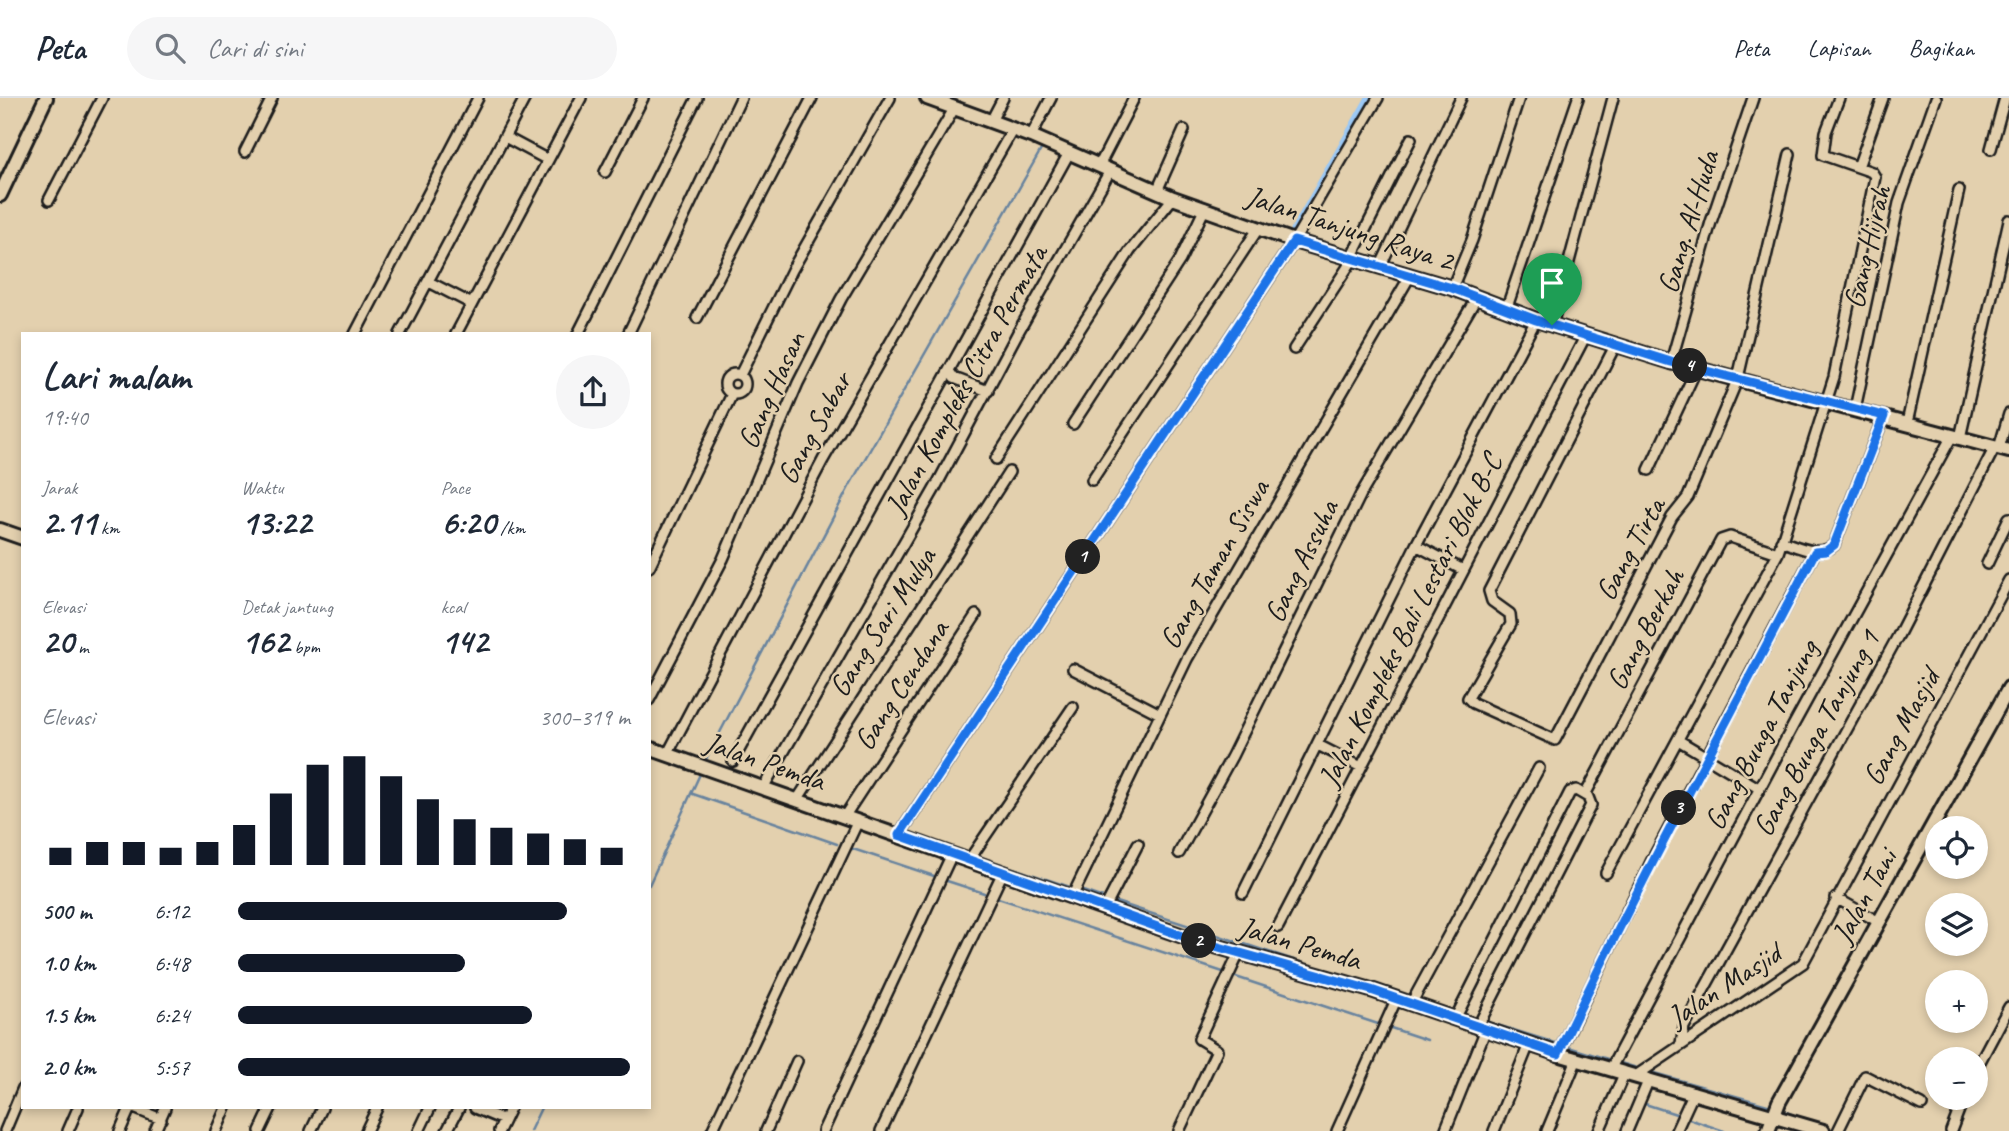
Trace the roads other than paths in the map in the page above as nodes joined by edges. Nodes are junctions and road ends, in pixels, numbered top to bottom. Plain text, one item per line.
1 (46, 98) edge
2 (102, 98) edge
3 (272, 98) edge
4 (478, 98) edge
5 (526, 98) edge
6 (581, 98) edge
7 (643, 98) edge
8 (697, 98) edge
9 (741, 98) edge
10 (812, 98) edge
11 (890, 98) edge
12 (926, 98) edge
13 (1003, 98) edge
14 (1051, 98) edge
15 (1134, 98) edge
16 (1378, 98) edge
17 (1461, 98) edge
18 (1519, 98) edge
19 (1578, 98) edge
20 (1613, 98) edge
21 (1753, 98) edge
22 (1839, 98) edge
23 (1883, 98) edge
24 (1936, 98) edge
25 (2005, 98) edge
26 (947, 104) edge
27 (991, 121) junction
28 (1013, 129) junction
29 (1184, 130) dead end
30 (1031, 136) junction
31 (505, 137) junction
32 (1410, 139) dead end
33 (1991, 149) dead end
34 (245, 152) dead end
35 (1069, 153) junction
36 (1790, 154) dead end
37 (548, 160) junction
38 (1858, 167) junction
39 (1105, 168) junction
40 (605, 173) dead end
41 (1959, 190) dead end
42 (1157, 191) junction
43 (0, 195) edge
44 (1173, 198) junction
45 (49, 201) dead end
46 (1205, 208) junction
47 (2009, 220) edge
48 (1258, 229) junction
49 (1294, 241) junction
50 (1352, 259) junction
51 (1380, 267) junction
52 (1410, 276) junction
53 (429, 282) junction
54 (1452, 288) junction
55 (1477, 297) junction
56 (472, 304) junction
57 (1507, 307) junction
58 (697, 318) dead end
59 (1536, 320) junction
60 (1552, 325) junction
61 (356, 332) edge
62 (401, 332) edge
63 (457, 332) edge
64 (579, 332) edge
65 (629, 332) edge
66 (1586, 335) junction
67 (1616, 344) junction
68 (1294, 349) dead end
69 (1671, 362) junction
70 (1696, 368) junction
71 (949, 371) junction
72 (1738, 378) junction
73 (988, 391) junction
74 (1826, 401) junction
75 (1855, 410) junction
76 (2009, 414) edge
77 (1884, 416) junction
78 (1907, 423) junction
79 (1073, 424) dead end
80 (1956, 437) junction
81 (2001, 449) edge
82 (996, 460) dead end
83 (1649, 470) dead end
84 (1009, 472) dead end
85 (1092, 480) dead end
86 (2009, 518) edge
87 (0, 530) edge
88 (21, 537) edge
89 (1782, 541) junction
90 (1416, 545) junction
91 (1815, 552) junction
92 (1778, 553) junction
93 (651, 563) edge
94 (1987, 564) dead end
95 (1463, 570) junction
96 (2009, 580) edge
97 (976, 615) dead end
98 (1073, 669) dead end
99 (2009, 688) edge
100 (651, 696) edge
101 (1073, 707) dead end
102 (1160, 714) junction
103 (1678, 740) junction
104 (1318, 745) junction
105 (651, 749) edge
106 (667, 755) junction
107 (1707, 755) junction
108 (733, 761) dead end
109 (1360, 767) junction
110 (1539, 768) dead end
111 (763, 788) junction
112 (1760, 789) junction
113 (1585, 795) junction
114 (797, 800) junction
115 (844, 817) junction
116 (858, 822) junction
117 (899, 835) junction
118 (1138, 844) dead end
119 (1179, 853) dead end
120 (952, 854) junction
121 (969, 860) junction
122 (1002, 873) junction
123 (1606, 873) dead end
124 (1075, 890) junction
125 (1243, 893) dead end
126 (1836, 898) junction
127 (1105, 908) junction
128 (1879, 922) junction
129 (1278, 927) dead end
130 (1239, 953) junction
131 (1396, 1000) junction
132 (1412, 1001) junction
133 (2009, 1007) edge
134 (1457, 1014) junction
135 (1481, 1023) junction
136 (1681, 1043) junction
137 (1529, 1044) junction
138 (1988, 1047) edge
139 (1561, 1048) junction
140 (1577, 1059) junction
141 (797, 1061) dead end
142 (1614, 1064) junction
143 (1640, 1073) junction
144 (1694, 1092) junction
145 (21, 1093) edge
146 (1922, 1105) dead end
147 (78, 1109) edge
148 (131, 1109) edge
149 (135, 1109) edge
150 (165, 1109) edge
151 (226, 1109) edge
152 (271, 1109) edge
153 (322, 1109) edge
154 (377, 1109) edge
155 (430, 1109) edge
156 (458, 1109) edge
157 (477, 1109) edge
158 (510, 1109) edge
159 (1776, 1110) junction
160 (1959, 1110) edge
161 (161, 1119) junction
162 (504, 1120) junction
163 (5, 1131) edge
164 (68, 1131) edge
165 (120, 1131) edge
166 (155, 1131) edge
167 (216, 1131) edge
168 (260, 1131) edge
169 (311, 1131) edge
170 (366, 1131) edge
171 (419, 1131) edge
172 (447, 1131) edge
173 (499, 1131) edge
174 (712, 1131) edge
175 (766, 1131) edge
176 (823, 1131) edge
177 (881, 1131) edge
178 (1179, 1131) edge
179 (1337, 1131) edge
180 (1445, 1131) edge
181 (1494, 1131) edge
182 (1547, 1131) edge
183 (1599, 1131) edge
184 (1627, 1131) edge
185 (1676, 1131) edge
186 (1768, 1131) edge
187 (1823, 1131) edge
188 (1838, 1131) edge
189 (1951, 1131) edge

1 - 43 street
2 - 45 street
3 - 34 street
4 - 61 street
5 - 31 street
6 - 37 street
7 - 40 street
8 - 64 street
9 - 65 street
10 - 58 street
11 - 93 street
12 - 26 street, Jalan Tanjung Raya 2
13 - 27 street
14 - 30 street
15 - 39 street, Jalan Kompleks Citra Permata
16 - 49 street
17 - 51 street
18 - 54 street
19 - 57 street
20 - 60 street
21 - 69 street, Gang. Al-Huda
22 - 38 street
23 - 38 street
24 - 75 street, Gang Hijrah
25 - 33 street
26 - 27 street, Jalan Tanjung Raya 2
26 - 100 street, Gang Hasan
27 - 28 street, Jalan Tanjung Raya 2
28 - 30 street, Jalan Tanjung Raya 2
28 - 106 street, Gang Sabar
29 - 42 street
30 - 35 street, Jalan Tanjung Raya 2
31 - 37 street
31 - 53 street
32 - 50 street
35 - 39 street, Jalan Tanjung Raya 2
35 - 71 street
36 - 72 street, Gang Tirta
37 - 56 street
38 - 74 street
39 - 42 street, Jalan Tanjung Raya 2
39 - 73 street, Jalan Kompleks Citra Permata
41 - 78 street
42 - 44 street, Jalan Tanjung Raya 2
44 - 46 street, Jalan Tanjung Raya 2
44 - 82 street
46 - 48 street, Jalan Tanjung Raya 2
46 - 79 street
47 - 80 street, Gang Bunga Tanjung
48 - 49 street, Jalan Tanjung Raya 2
48 - 85 street
49 - 50 street, Jalan Tanjung Raya 2
49 - 117 street
50 - 51 street, Jalan Tanjung Raya 2
50 - 68 street
51 - 52 street, Jalan Tanjung Raya 2
52 - 54 street, Jalan Tanjung Raya 2
52 - 102 street, Gang Taman Siswa
53 - 56 street
53 - 62 street
54 - 55 street, Jalan Tanjung Raya 2
55 - 57 street, Jalan Tanjung Raya 2
55 - 119 street, Gang Assuha
56 - 63 street
57 - 59 street, Jalan Tanjung Raya 2
59 - 60 street, Jalan Tanjung Raya 2
59 - 90 street
60 - 66 street, Jalan Tanjung Raya 2
66 - 67 street, Jalan Tanjung Raya 2
66 - 95 street, Jalan Kompleks Bali Lestari Blok B-C
67 - 69 street, Jalan Tanjung Raya 2
67 - 72 street, Gang Tirta
69 - 70 street, Jalan Tanjung Raya 2
70 - 72 street, Jalan Tanjung Raya 2
70 - 83 street
71 - 73 street
71 - 108 street
72 - 74 street, Jalan Tanjung Raya 2
73 - 111 street, Jalan Kompleks Citra Permata
74 - 75 street, Jalan Tanjung Raya 2
74 - 89 street
75 - 77 street, Jalan Tanjung Raya 2
76 - 81 street, Gang Bunga Tanjung 1
77 - 78 street, Jalan Tanjung Raya 2
77 - 91 street
78 - 80 street, Jalan Tanjung Raya 2
80 - 81 street, Jalan Tanjung Raya 2
80 - 112 street, Gang Bunga Tanjung
81 - 136 street, Gang Bunga Tanjung 1
84 - 114 street, Gang Sari Mulya
86 - 94 street
87 - 88 street
89 - 91 street
89 - 92 street
90 - 95 street
90 - 104 street
91 - 107 street
92 - 103 street
92 - 113 street, Gang Berkah
95 - 109 street, Jalan Kompleks Bali Lestari Blok B-C
96 - 126 street, Gang Masjid
97 - 115 street, Gang Cendana
98 - 102 street
99 - 128 street, Jalan Tani
101 - 121 street
102 - 124 street, Gang Taman Siswa
103 - 107 street
103 - 123 street
104 - 109 street
104 - 125 street
105 - 106 street, Jalan Pemda
106 - 111 street, Jalan Pemda
107 - 112 street
107 - 139 street
109 - 129 street, Jalan Kompleks Bali Lestari Blok B-C
110 - 132 street
111 - 114 street, Jalan Pemda
112 - 142 street, Gang Bunga Tanjung
113 - 134 street
113 - 135 street, Gang Berkah
114 - 115 street, Jalan Pemda
115 - 116 street, Jalan Pemda
116 - 117 street, Jalan Pemda
116 - 174 street
117 - 120 street, Jalan Pemda
118 - 127 street
120 - 121 street, Jalan Pemda
120 - 176 street
121 - 122 street, Jalan Pemda
122 - 124 street, Jalan Pemda
122 - 177 street
124 - 127 street, Jalan Pemda
126 - 128 street
126 - 136 street, Jalan Masjid
127 - 130 street, Jalan Pemda
128 - 159 street, Jalan Tani
130 - 131 street, Jalan Pemda
130 - 178 street
131 - 132 street, Jalan Pemda
131 - 179 street
132 - 134 street, Jalan Pemda
133 - 138 street
134 - 135 street, Jalan Pemda
135 - 137 street, Jalan Pemda
135 - 180 street
136 - 143 street, Jalan Masjid
137 - 139 street, Jalan Pemda
137 - 181 street
139 - 140 street, Jalan Pemda
140 - 142 street, Jalan Pemda
140 - 182 street
141 - 175 street
142 - 143 street, Jalan Pemda
143 - 144 street, Jalan Pemda
143 - 183 street
143 - 184 street
144 - 159 street, Jalan Pemda
144 - 185 street
145 - 163 street
146 - 188 street
147 - 164 street
148 - 165 street
149 - 161 street
150 - 161 street
151 - 167 street
152 - 168 street
153 - 169 street
154 - 170 street
155 - 171 street
156 - 172 street
157 - 162 street
158 - 162 street
159 - 186 street, Jalan Tani
159 - 187 street, Jalan Pemda
160 - 189 street
161 - 166 street
162 - 173 street

